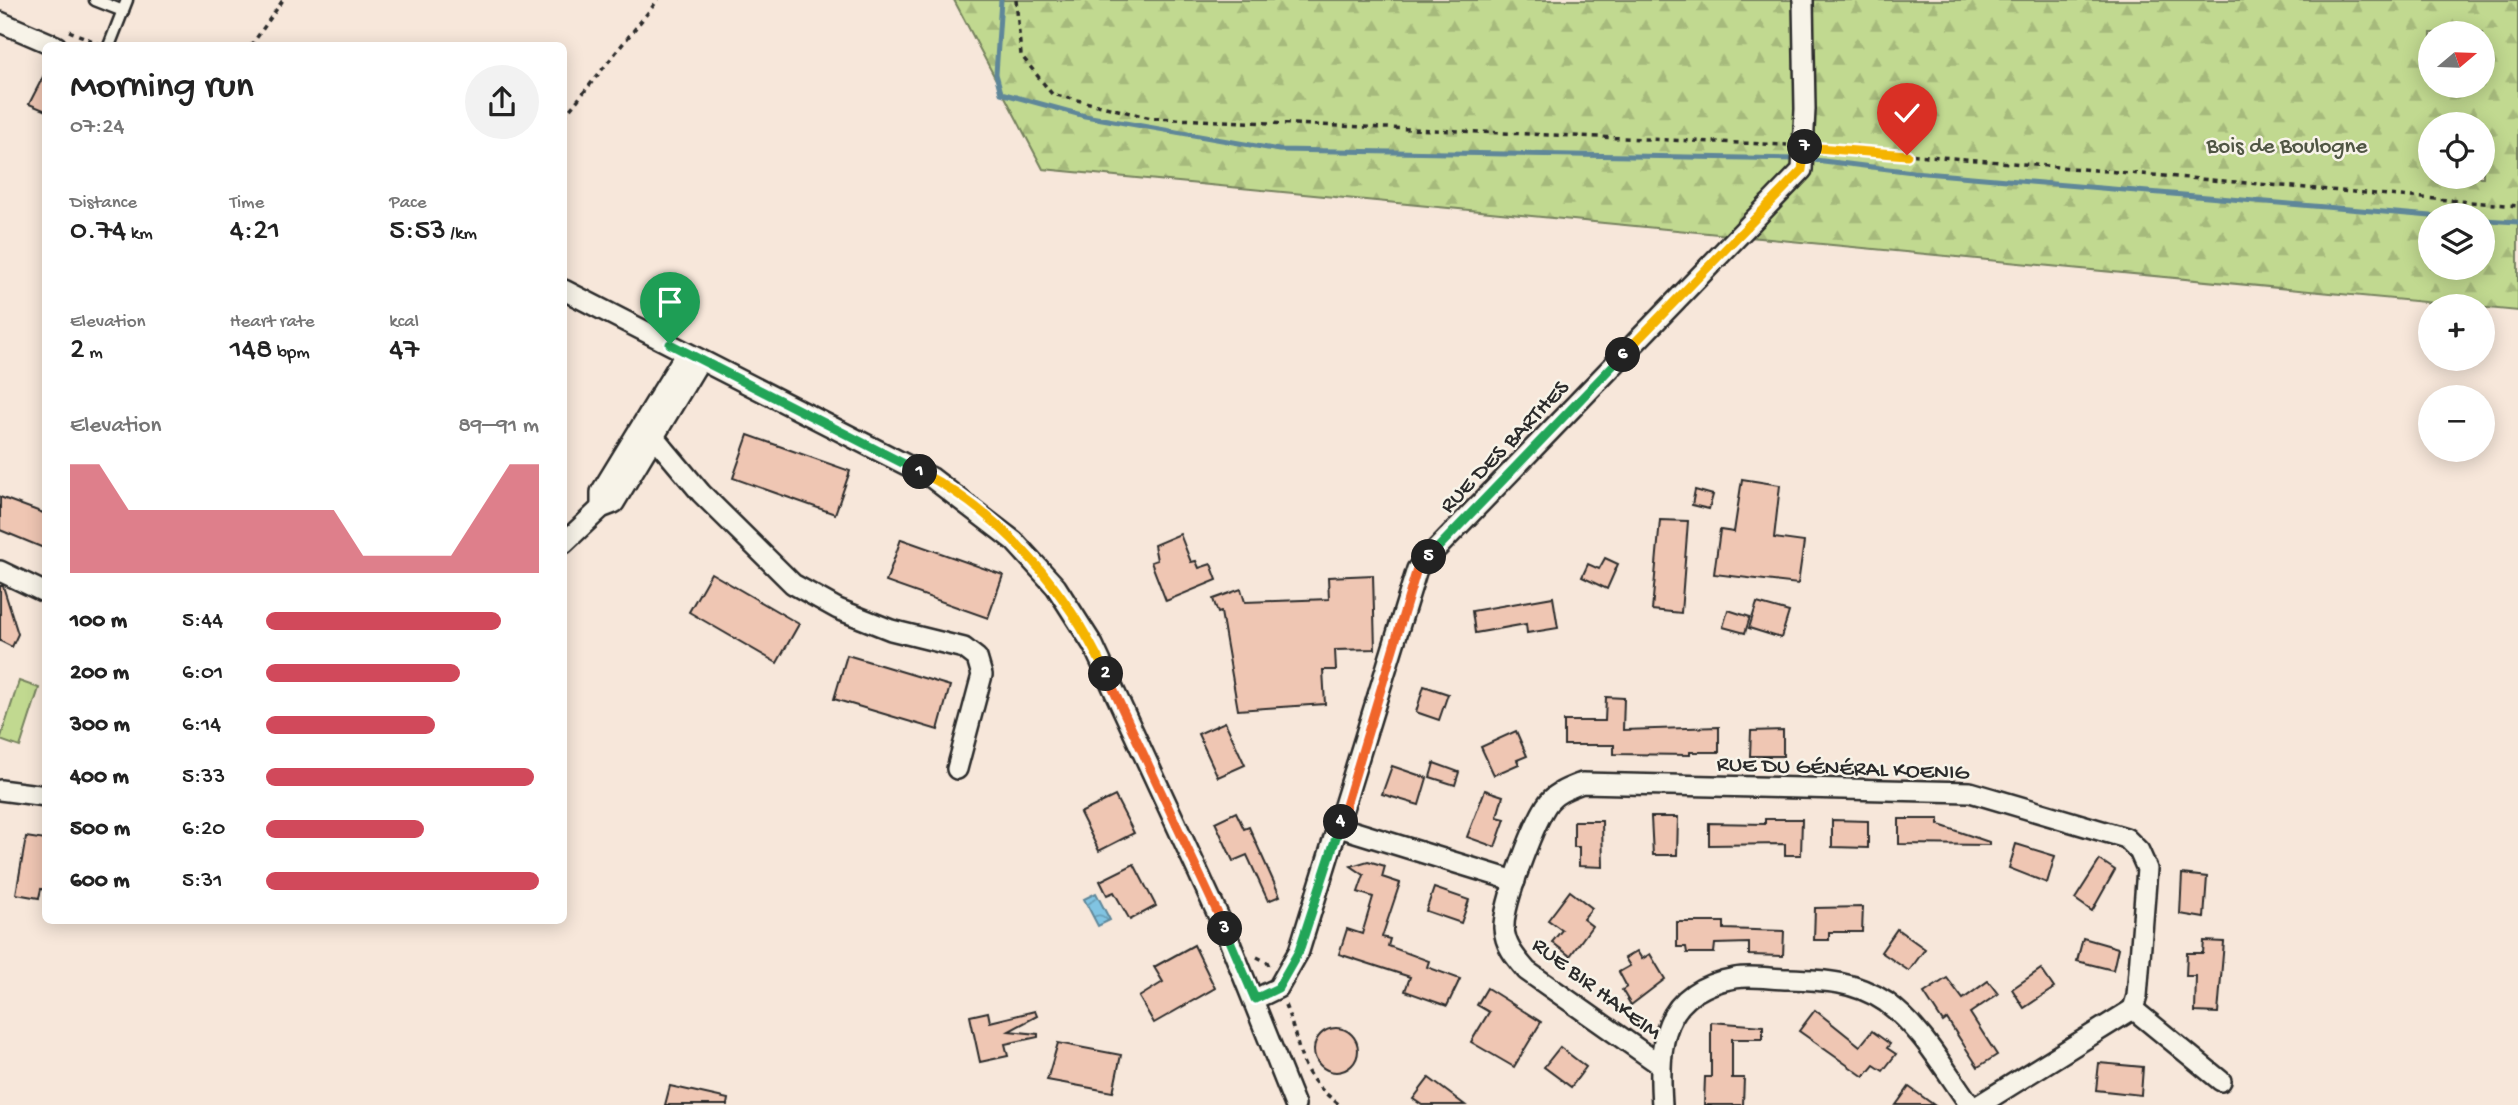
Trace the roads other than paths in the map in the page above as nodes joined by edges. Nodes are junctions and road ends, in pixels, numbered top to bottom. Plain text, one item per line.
1 (95, 0) edge
2 (127, 0) edge
3 (1802, 0) edge
4 (123, 11) junction
5 (0, 23) edge
6 (46, 42) edge
7 (111, 42) edge
8 (567, 292) edge
9 (693, 356) junction
10 (654, 437) junction
11 (601, 508) junction
12 (567, 540) edge
13 (0, 571) edge
14 (42, 591) edge
15 (957, 769) dead end
16 (0, 790) edge
17 (42, 795) edge
18 (1339, 827) junction
19 (1515, 881) junction
20 (1255, 999) junction
21 (2133, 1009) junction
22 (1659, 1064) junction
23 (2221, 1081) dead end
24 (1295, 1105) edge
25 (1662, 1105) edge
26 (1970, 1105) edge
27 (1979, 1105) edge

1 - 4 lane
2 - 4 lane
3 - 18 street, RUE DES BARTHES
4 - 7 lane
5 - 6 street
8 - 9 street
9 - 10 street
9 - 11 street
9 - 20 street
10 - 11 street
10 - 15 street
11 - 12 street
13 - 14 street
16 - 17 street
18 - 19 street
18 - 20 street, RUE DES BARTHES
19 - 21 street, RUE DU GÉNÉRAL KOENIG
19 - 22 street, RUE BIR HAKEIM
20 - 24 street
21 - 23 street
21 - 27 street
22 - 25 street
22 - 26 street

